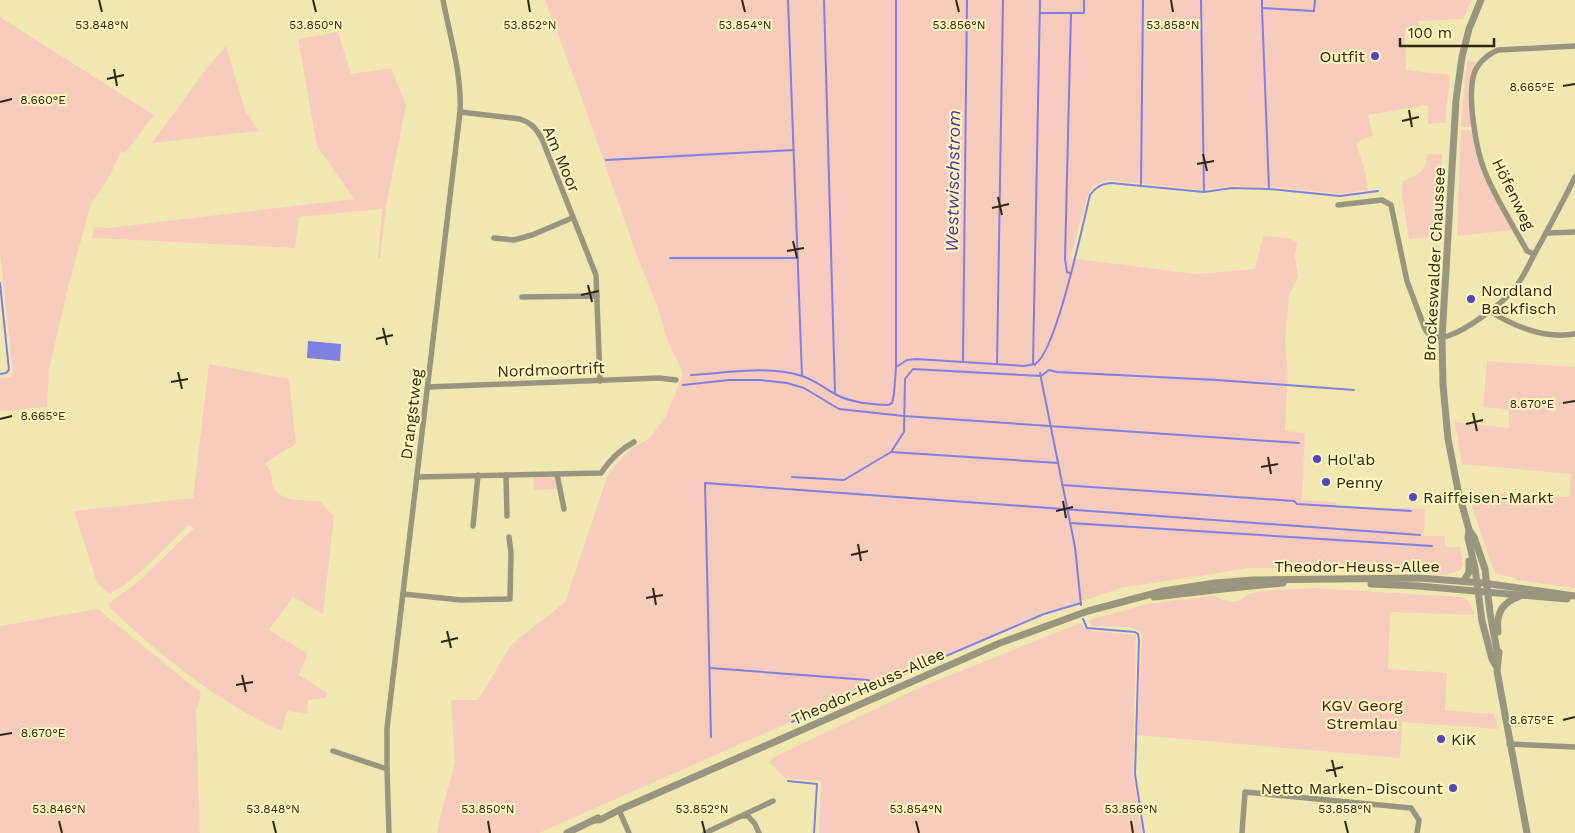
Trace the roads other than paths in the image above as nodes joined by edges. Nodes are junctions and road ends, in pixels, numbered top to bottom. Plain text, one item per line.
1 (443, 0) edge
2 (1481, 0) edge
3 (1575, 46) edge
4 (460, 112) junction
5 (1575, 177) edge
6 (1338, 205) dead end
7 (572, 218) junction
8 (1575, 232) edge
9 (1547, 233) junction
10 (494, 238) dead end
11 (1534, 254) junction
12 (597, 296) junction
13 (522, 298) dead end
14 (1490, 311) junction
15 (1575, 334) edge
16 (1442, 338) junction
17 (676, 380) dead end
18 (600, 381) junction
19 (428, 386) junction
20 (634, 442) dead end
21 (506, 474) junction
22 (557, 474) junction
23 (478, 475) junction
24 (417, 477) junction
25 (564, 510) dead end
26 (506, 516) dead end
27 (473, 526) dead end
28 (1468, 534) junction
29 (509, 537) dead end
30 (1464, 581) junction
31 (1482, 583) junction
32 (1232, 585) junction
33 (1483, 592) junction
34 (403, 594) junction
35 (1523, 596) junction
36 (1575, 597) edge
37 (1498, 656) junction
38 (1496, 666) junction
39 (1509, 744) junction
40 (1575, 747) edge
41 (333, 751) dead end
42 (387, 769) junction
43 (773, 801) dead end
44 (618, 810) junction
45 (743, 816) junction
46 (389, 833) edge
47 (567, 833) edge
48 (629, 833) edge
49 (705, 833) edge
50 (759, 833) edge
51 (1242, 833) edge
52 (1417, 833) edge
53 (1526, 833) edge

1 - 4 street, Drangstweg
2 - 16 street, Brockeswalder Chaussee
3 - 11 street, Höfenweg
4 - 7 street, Am Moor
4 - 19 street, Drangstweg
5 - 9 street
6 - 16 street
7 - 10 street, Am Moor
7 - 12 street, Am Moor
8 - 9 street
9 - 11 street
11 - 14 street
12 - 13 street
12 - 18 street, Am Moor
14 - 15 street
14 - 16 street
16 - 28 street, Brockeswalder Chaussee
17 - 18 street, Nordmoortrift
18 - 19 street, Nordmoortrift
19 - 24 street, Drangstweg
20 - 22 street
21 - 22 street
21 - 23 street
21 - 26 street
22 - 25 street
23 - 24 street
23 - 27 street
24 - 34 street, Drangstweg
28 - 30 street
28 - 31 street, Brockeswalder Chaussee
29 - 34 street
30 - 31 street, Theodor-Heuss-Allee
30 - 32 street, Theodor-Heuss-Allee
31 - 33 street, Brockeswalder Chaussee
31 - 36 street, Theodor-Heuss-Allee
32 - 33 street, Theodor-Heuss-Allee
32 - 44 street, Theodor-Heuss-Allee
33 - 35 street, Theodor-Heuss-Allee
33 - 37 street, Brockeswalder Chaussee
33 - 38 street, Brockeswalder Chaussee
34 - 42 street, Drangstweg
35 - 36 street, Theodor-Heuss-Allee
35 - 37 street
37 - 38 street, Brockeswalder Chaussee
38 - 39 street, Brockeswalder Chaussee
39 - 40 street
39 - 53 street, Brockeswalder Chaussee
41 - 42 street
42 - 46 street, Drangstweg
43 - 45 street
44 - 47 street, Theodor-Heuss-Allee
44 - 48 street
45 - 49 street
45 - 50 street
51 - 52 street

